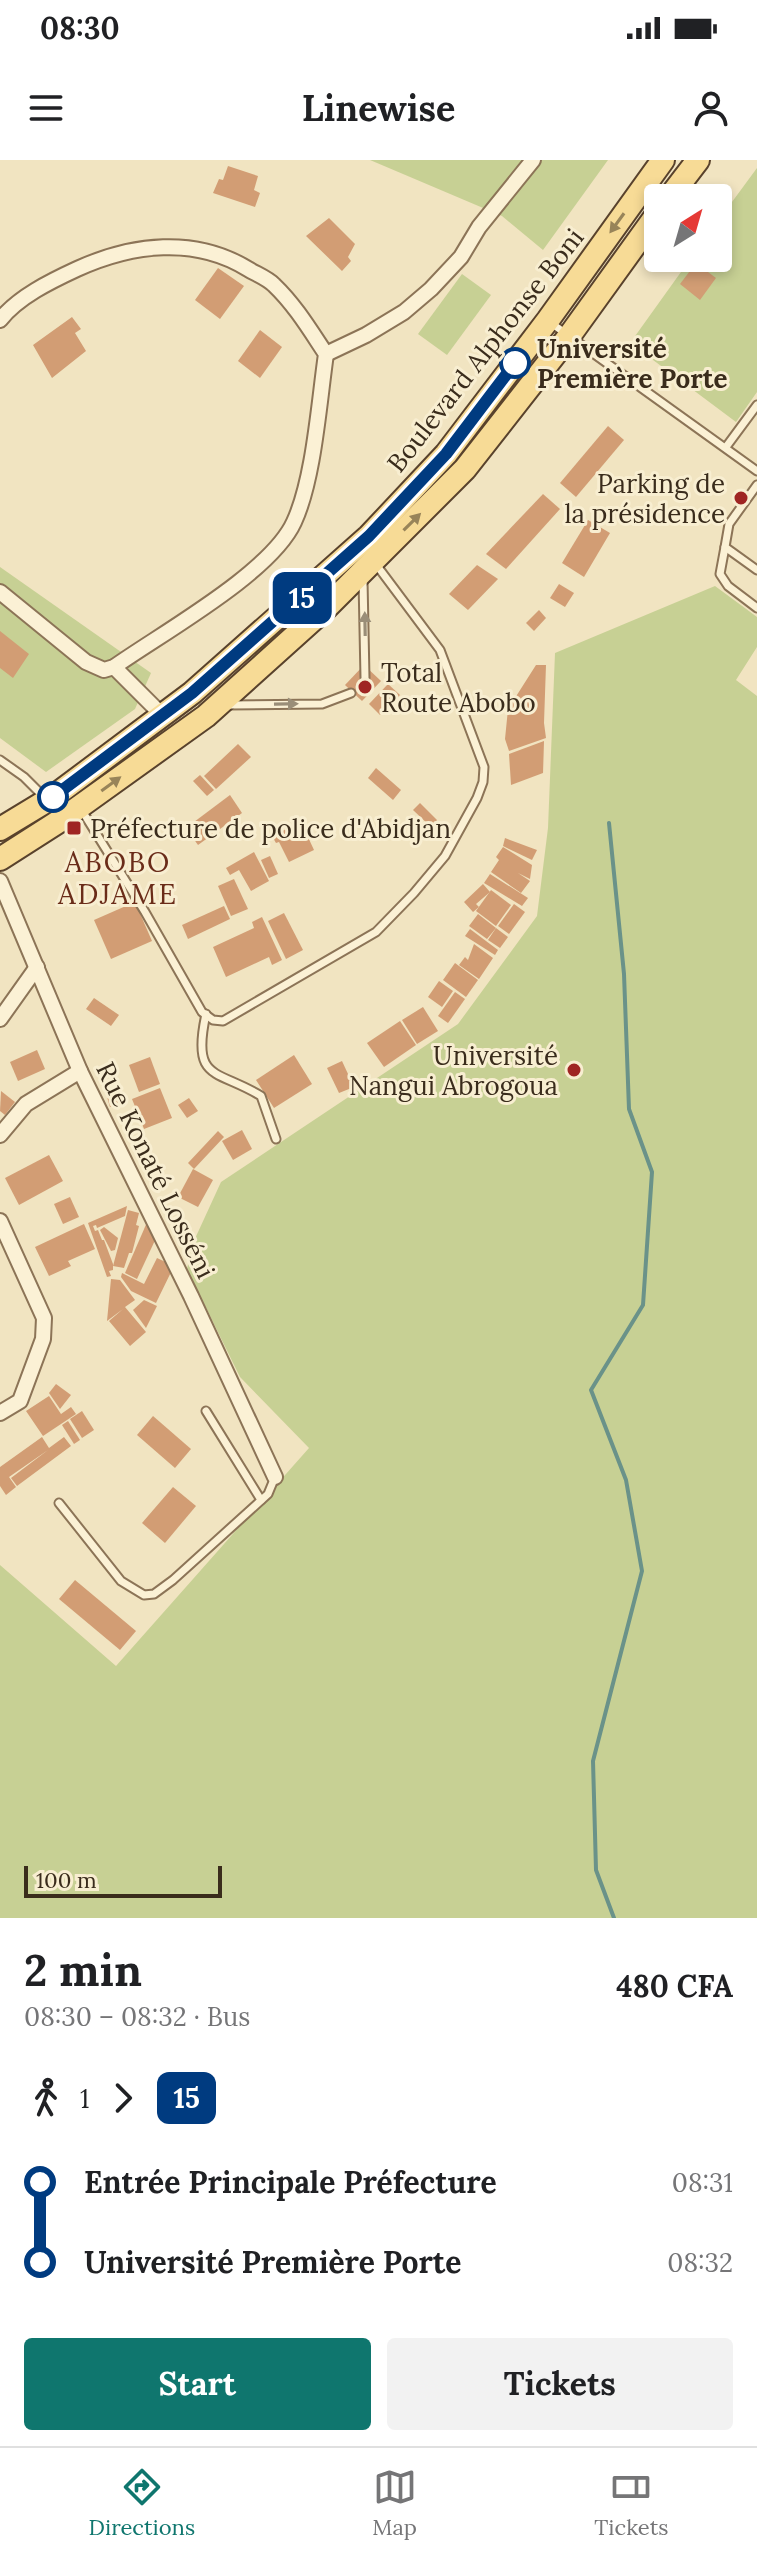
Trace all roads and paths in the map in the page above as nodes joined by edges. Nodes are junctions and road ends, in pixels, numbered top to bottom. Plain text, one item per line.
1 (533, 160) edge
2 (663, 160) edge
3 (698, 160) edge
4 (680, 184) edge
5 (644, 232) edge
6 (0, 320) edge
7 (548, 320) junction
8 (570, 335) junction
9 (326, 354) junction
10 (757, 405) edge
11 (726, 447) junction
12 (757, 471) edge
13 (757, 485) edge
14 (725, 547) junction
15 (367, 565) junction
16 (757, 570) edge
17 (0, 592) edge
18 (757, 608) edge
19 (114, 667) junction
20 (365, 678) dead end
21 (351, 693) dead end
22 (219, 705) junction
23 (163, 716) junction
24 (0, 760) edge
25 (47, 801) junction
26 (80, 807) junction
27 (0, 829) edge
28 (0, 859) edge
29 (0, 881) edge
30 (37, 967) junction
31 (206, 1014) junction
32 (0, 1019) edge
33 (80, 1071) junction
34 (0, 1135) edge
35 (276, 1139) dead end
36 (0, 1221) edge
37 (206, 1411) dead end
38 (0, 1413) edge
39 (275, 1477) joint
40 (261, 1500) junction
41 (59, 1503) dead end

1 - 9 street
2 -> 7 main road, Boulevard Alphonse Boni
3 - 4 main road
5 - 8 main road, Boulevard Alphonse Boni
6 - 9 street
7 - 8 lane
7 - 23 main road, Boulevard Alphonse Boni
8 - 11 lane
15 -> 8 main road, Boulevard Alphonse Boni
9 - 19 street
10 - 11 lane
11 - 12 lane
13 - 14 lane
14 - 16 lane
14 - 18 lane
20 -> 15 lane
15 - 22 main road, Boulevard Alphonse Boni
15 - 31 lane
17 - 19 street
19 - 23 street
22 -> 21 lane
26 -> 22 main road, Boulevard Alphonse Boni
23 - 25 main road, Boulevard Alphonse Boni
24 - 25 lane
25 - 27 main road, Boulevard Alphonse Boni
26 - 28 main road, Boulevard Alphonse Boni
26 - 31 lane
29 - 30 street, Rue Konaté Losséni
30 - 32 street
30 - 33 street, Rue Konaté Losséni
31 - 35 lane
33 - 34 street
33 - 39 street, Rue Konaté Losséni
36 - 38 street
37 - 40 lane
39 - 40 lane
40 - 41 lane

